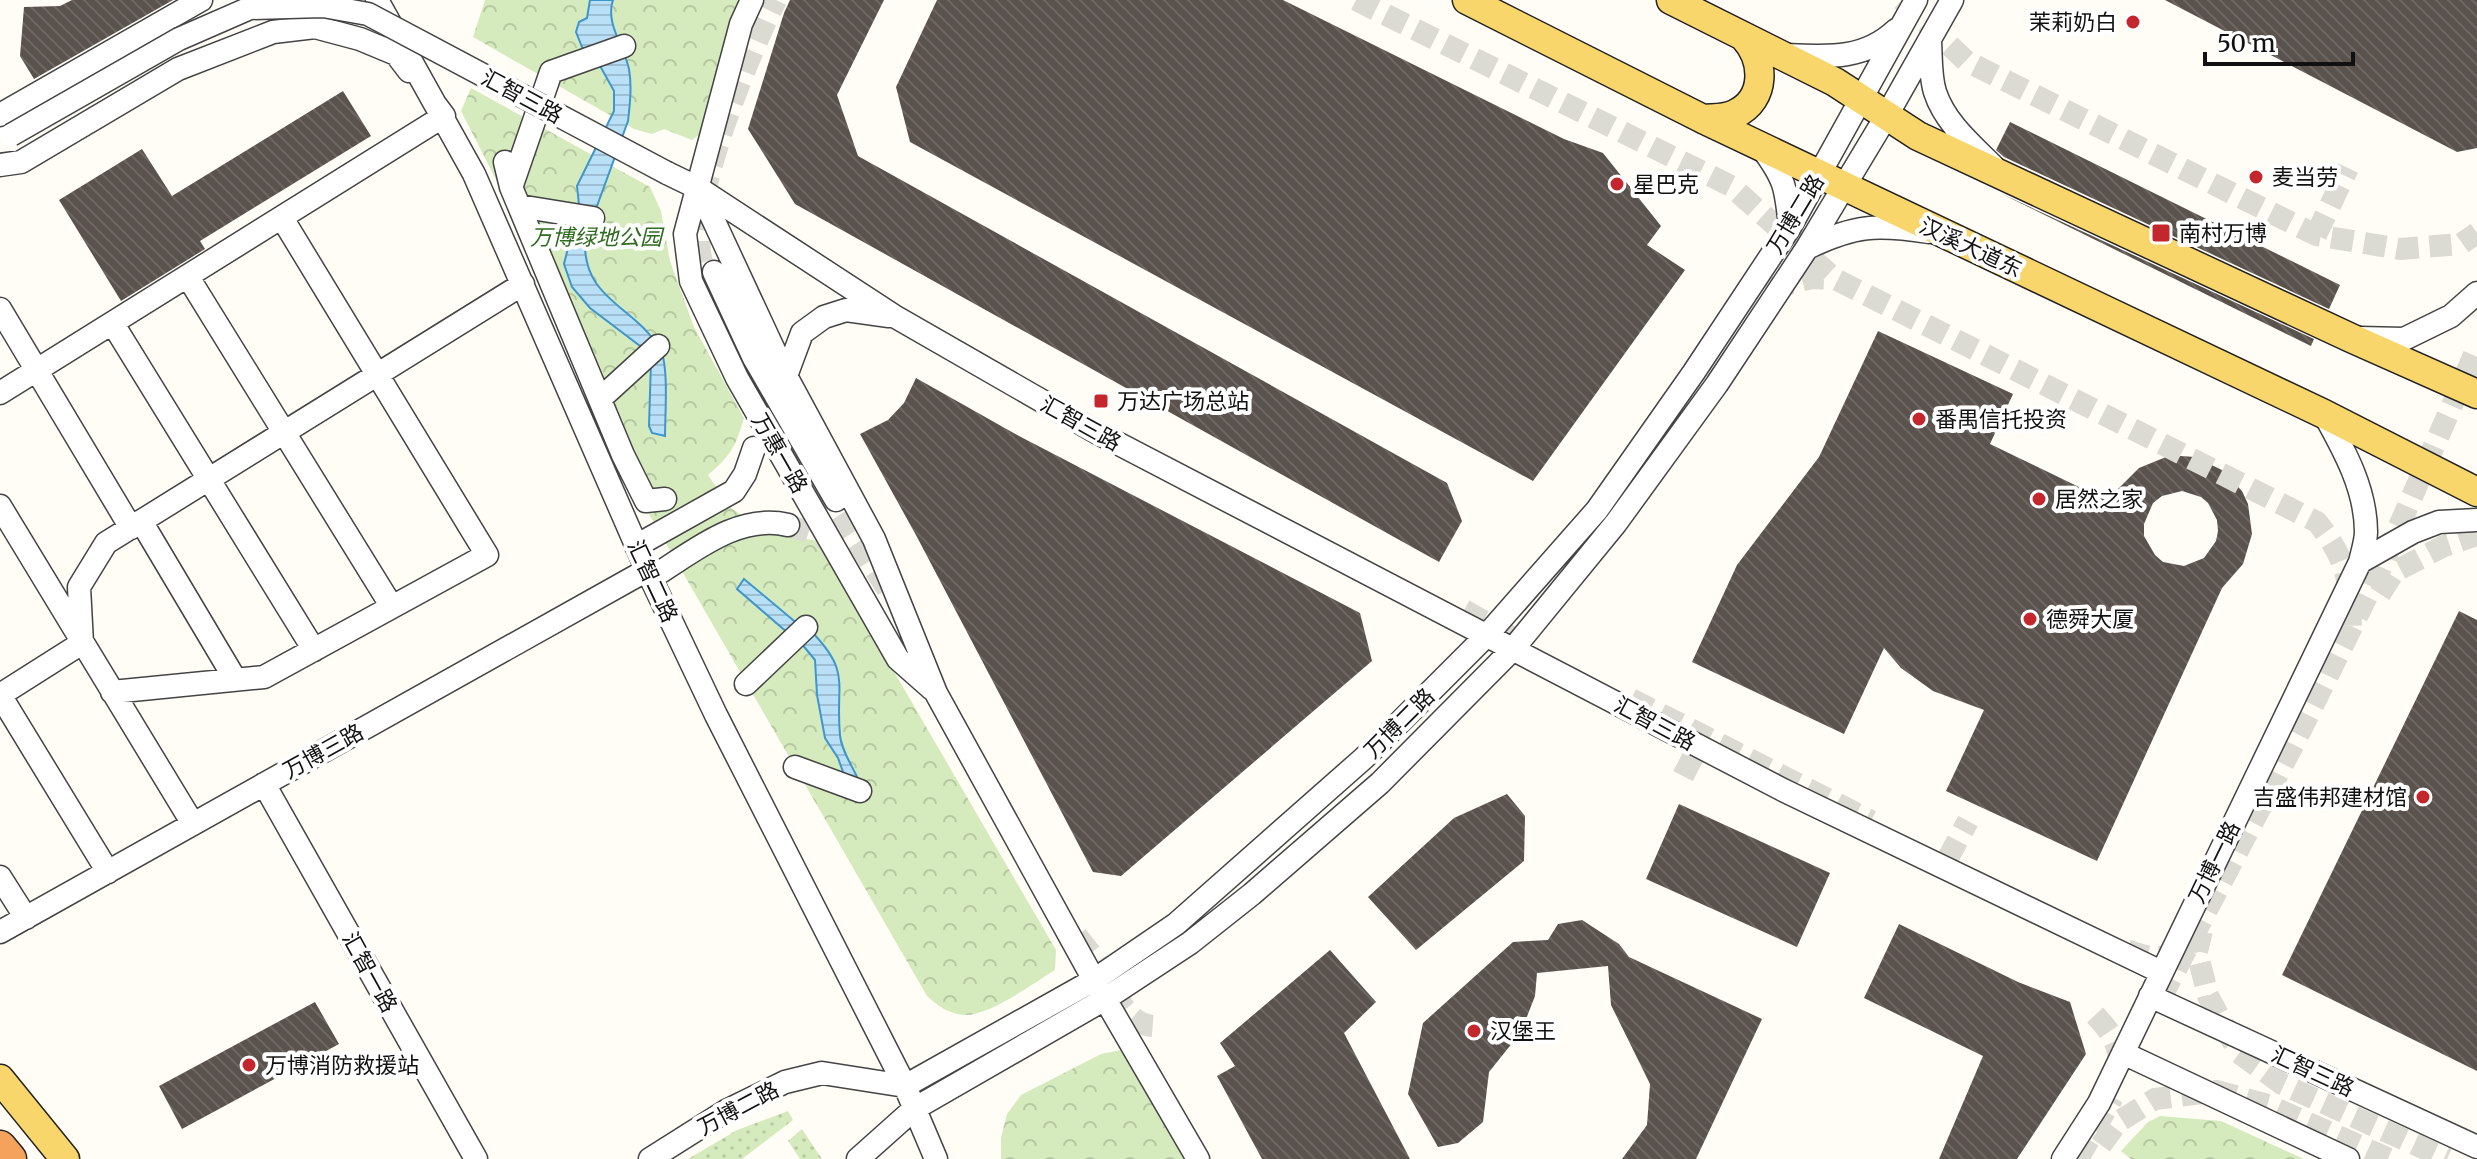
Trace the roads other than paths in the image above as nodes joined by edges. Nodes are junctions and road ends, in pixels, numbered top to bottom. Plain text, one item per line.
1 (201, 0) edge
2 (377, 0) edge
3 (752, 0) edge
4 (1467, 0) edge
5 (1671, 0) edge
6 (1916, 0) edge
7 (1952, 0) edge
8 (1903, 24) junction
9 (1744, 37) junction
10 (1930, 41) junction
11 (624, 46) dead end
12 (1782, 55) junction
13 (1861, 99) junction
14 (0, 115) edge
15 (1887, 115) junction
16 (444, 116) junction
17 (1703, 119) junction
18 (6, 138) edge
19 (1761, 147) junction
20 (505, 162) dead end
21 (0, 165) edge
22 (2000, 174) junction
23 (1831, 181) junction
24 (698, 188) junction
25 (515, 196) junction
26 (583, 216) dead end
27 (282, 218) junction
28 (1790, 227) junction
29 (1945, 235) junction
30 (1807, 248) junction
31 (714, 272) tunnel mouth
32 (188, 277) junction
33 (523, 284) junction
34 (2477, 293) edge
35 (0, 309) edge
36 (894, 316) junction
37 (113, 324) junction
38 (2351, 338) junction
39 (652, 351) dead end
40 (37, 372) junction
41 (376, 375) junction
42 (786, 376) junction
43 (0, 393) edge
44 (2477, 394) edge
45 (600, 399) junction
46 (2324, 414) junction
47 (284, 432) junction
48 (754, 448) dead end
49 (209, 479) junction
50 (2477, 492) edge
51 (665, 499) dead end
52 (0, 506) edge
53 (2477, 520) edge
54 (136, 524) junction
55 (788, 525) tunnel mouth
56 (636, 546) junction
57 (2360, 562) junction
58 (649, 574) junction
59 (392, 607) junction
60 (806, 627) dead end
61 (1487, 635) junction
62 (82, 643) junction
63 (1513, 649) junction
64 (314, 650) junction
65 (235, 679) junction
66 (746, 684) dead end
67 (112, 692) junction
68 (936, 693) junction
69 (0, 695) edge
70 (795, 767) dead end
71 (264, 784) junction
72 (860, 791) dead end
73 (193, 824) junction
74 (108, 872) junction
75 (0, 877) edge
76 (26, 918) junction
77 (0, 932) edge
78 (2161, 972) junction
79 (1099, 990) junction
80 (2150, 996) junction
81 (2123, 1053) junction
82 (0, 1079) edge
83 (905, 1086) junction
84 (914, 1109) junction
85 (0, 1147) edge
86 (2477, 1147) edge
87 (10, 1159) edge
88 (65, 1159) edge
89 (476, 1159) edge
90 (650, 1159) edge
91 (858, 1159) edge
92 (936, 1159) edge
93 (1198, 1159) edge
94 (2063, 1159) edge
95 (2348, 1159) edge

1 - 14 street
2 - 16 street, 汇智二路
3 - 24 street, 万惠一路
4 - 17 main road, 汉溪大道东
5 - 9 main road
6 - 8 street, 万博二路
7 - 10 street, 万博二路
8 - 12 street
8 - 13 street, 万博二路
9 - 12 main road
9 - 17 main road
10 - 15 street, 万博二路
10 - 22 street
11 - 25 street
12 - 13 main road
13 - 15 main road
13 - 23 street, 万博二路
15 - 22 main road
15 - 23 street, 万博二路
16 - 21 street
16 - 27 street
16 - 33 street, 汇智二路
17 - 19 main road, 汉溪大道东
18 - 24 street, 汇智三路, bridge
19 - 23 main road, 汉溪大道东
19 - 28 street
20 - 25 street
22 - 38 main road
23 - 28 street, 万博二路
23 - 29 main road, 汉溪大道东
23 - 30 street, 万博二路
24 - 36 street, 汇智三路
24 - 42 street, 万惠一路
24 - 68 street, 万惠一路
25 - 26 street
25 - 45 street
27 - 32 street
27 - 41 street
28 - 61 street, 万博二路
29 - 30 street
29 - 46 main road, 汉溪大道东
30 - 63 street, 万博二路
31 - 68 street
32 - 37 street
32 - 47 street
33 - 41 street
33 - 56 street, 汇智二路
34 - 38 street
35 - 40 street
36 - 42 street
36 - 61 street, 汇智三路
37 - 40 street
37 - 49 street
38 - 44 main road
39 - 45 street
40 - 43 street
40 - 54 street
41 - 47 street
41 - 59 street
42 - 68 street, 万惠一路
45 - 51 street
46 - 50 main road, 汉溪大道东
46 - 57 street, 万博一路
47 - 49 street
47 - 59 street
48 - 56 street
49 - 54 street
49 - 64 street
52 - 62 street
53 - 57 street
54 - 62 street
54 - 65 street
55 - 58 street, 万博三路
56 - 58 street, 汇智二路
57 - 78 street, 万博一路
58 - 71 street, 万博三路
58 - 83 street, 汇智二路
59 - 64 street
60 - 66 street
61 - 63 street, 汇智三路
61 - 79 street, 万博二路
62 - 67 street
62 - 69 street
63 - 78 street, 汇智三路
63 - 79 street, 万博二路
64 - 65 street
65 - 67 street
67 - 73 street
68 - 79 street, 万惠一路
69 - 74 street
70 - 72 street
71 - 73 street, 万博三路
71 - 89 street, 汇智一路
73 - 74 street, 万博三路
74 - 76 street, 万博三路
75 - 76 street
76 - 77 street, 万博三路
78 - 80 street, 万博一路
79 - 83 street, 万博二路
79 - 84 street, 万博二路
79 - 93 street, 万惠一路
80 - 81 street, 万博一路
80 - 86 street, 汇智三路
81 - 94 street, 万博一路
81 - 95 street
82 - 88 main road
83 - 84 street, 汇智二路
83 - 90 street, 万博二路
84 - 91 street, 万博二路
84 - 92 street, 汇智二路
85 - 87 highway

